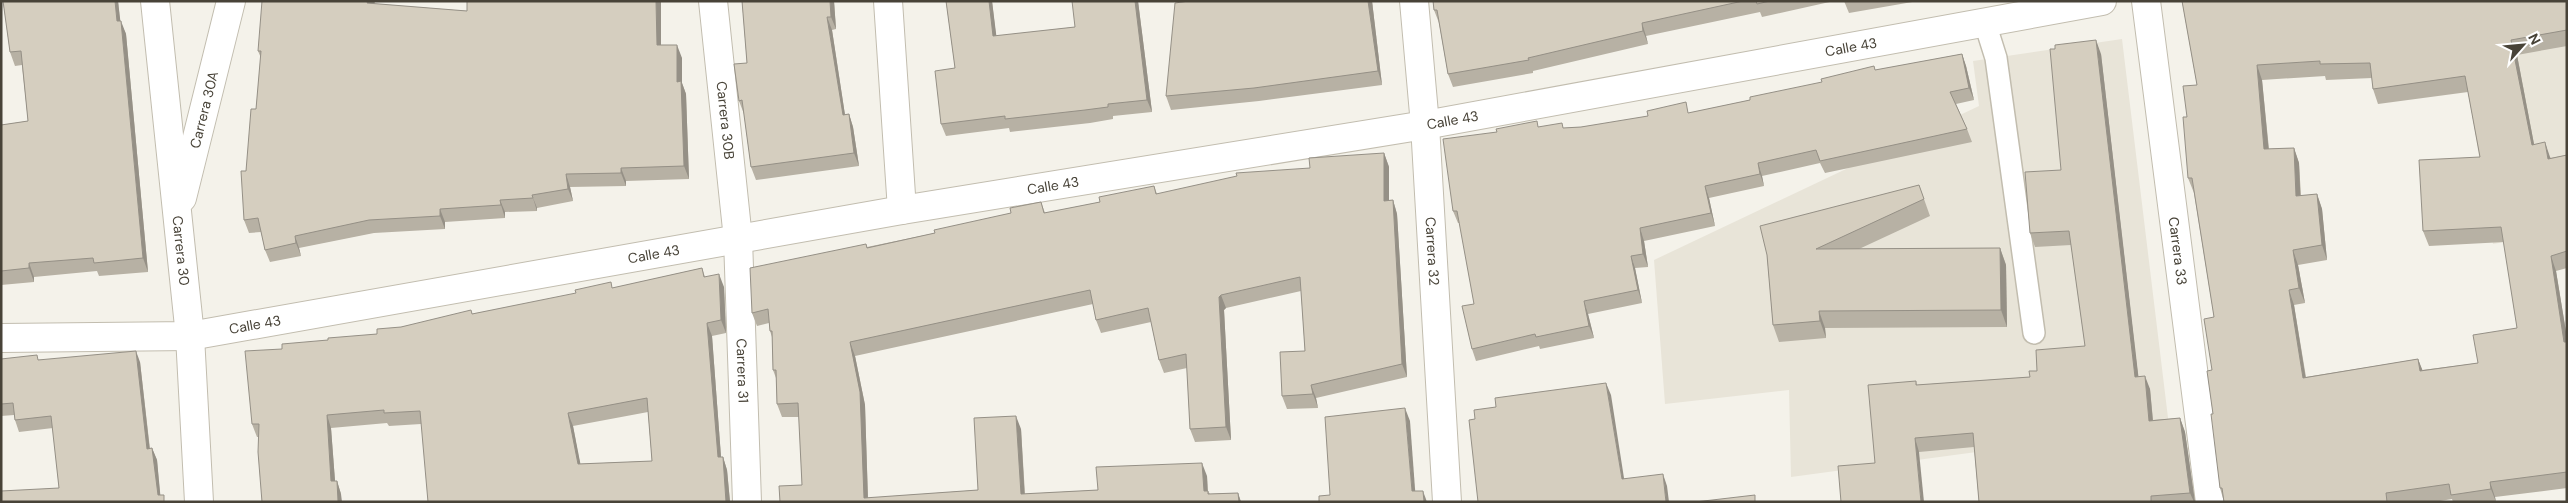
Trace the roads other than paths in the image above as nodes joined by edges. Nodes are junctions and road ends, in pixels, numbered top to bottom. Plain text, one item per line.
1 (155, 1) edge
2 (231, 1) edge
3 (714, 1) edge
4 (888, 1) edge
5 (1414, 1) edge
6 (2102, 1) edge
7 (2146, 1) edge
8 (1985, 23) junction
9 (1425, 125) junction
10 (902, 210) junction
11 (178, 216) junction
12 (738, 239) junction
13 (2034, 333) dead end
14 (190, 336) junction
15 (1, 338) edge
16 (199, 502) edge
17 (747, 502) edge
18 (1446, 502) edge
19 (2210, 502) edge

1 - 11 street, Carrera 30
2 - 11 street, Carrera 30A
3 - 12 street, Carrera 30B
4 - 10 street
5 - 9 street, Carrera 32
6 - 8 street, Calle 43
7 - 19 street, Carrera 33
8 - 9 street, Calle 43
8 - 13 lane
9 - 10 street, Calle 43
9 - 18 street, Carrera 32
10 - 12 street, Calle 43
11 - 14 street, Carrera 30
12 - 14 street, Calle 43
12 - 17 street, Carrera 31
14 - 15 street, Calle 43
14 - 16 street, Carrera 30

